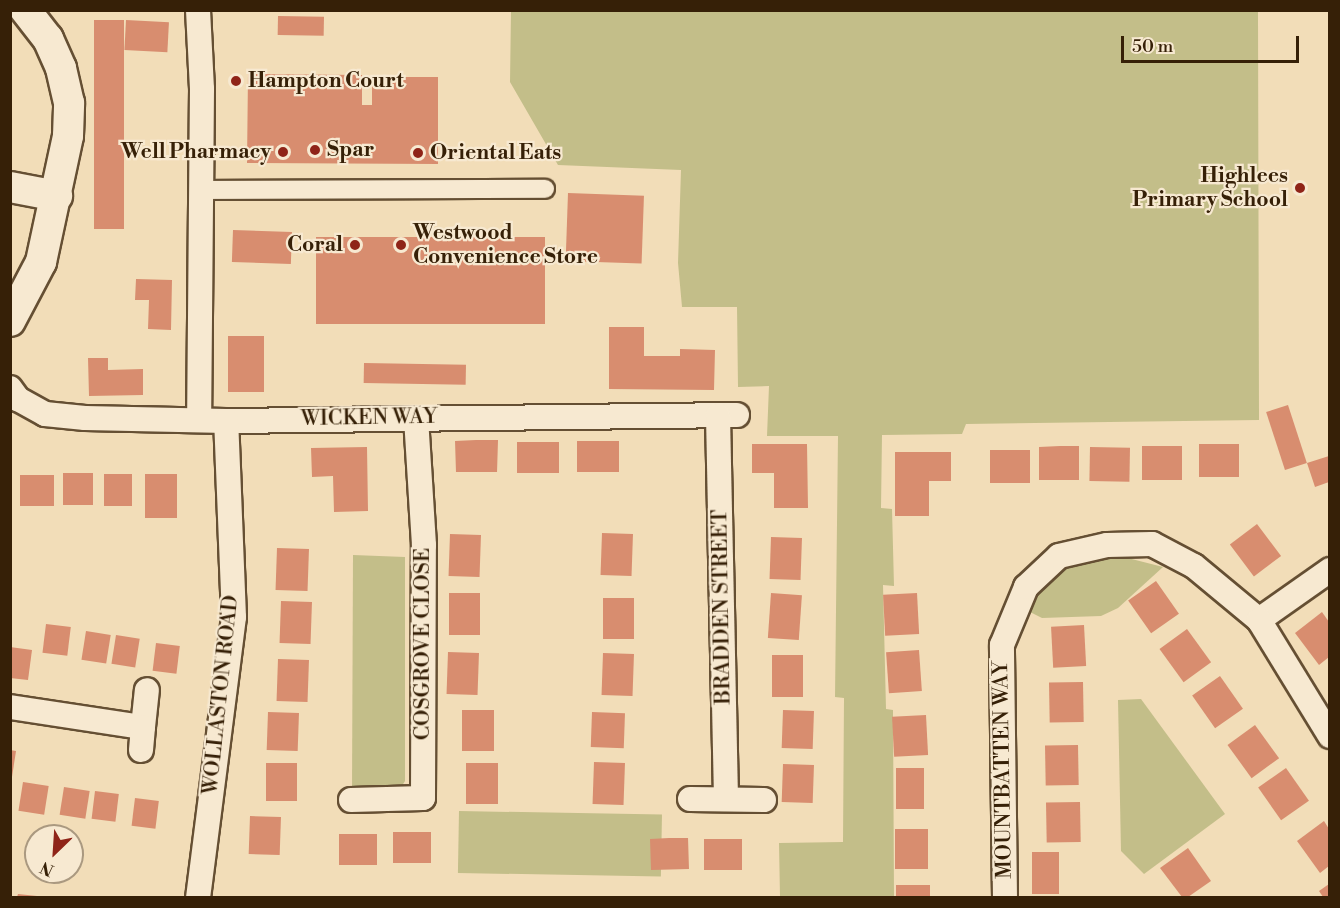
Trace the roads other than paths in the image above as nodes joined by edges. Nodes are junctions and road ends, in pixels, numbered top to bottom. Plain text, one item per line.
1 (198, 10) edge
2 (29, 12) edge
3 (10, 187) edge
4 (545, 189) dead end
5 (201, 190) junction
6 (57, 196) junction
7 (10, 321) edge
8 (10, 388) edge
9 (728, 415) joint
10 (199, 418) junction
11 (416, 418) junction
12 (226, 421) junction
13 (1329, 570) edge
14 (1259, 620) junction
15 (147, 690) dead end
16 (10, 707) edge
17 (1329, 736) edge
18 (726, 798) junction
19 (690, 799) dead end
20 (351, 800) dead end
21 (764, 800) dead end
22 (198, 897) edge
23 (1005, 897) edge

1 - 5 street
2 - 6 street
3 - 6 street
4 - 5 street
5 - 10 street
6 - 7 street
8 - 10 street, WICKEN WAY
9 - 11 street, WICKEN WAY
9 - 18 street, BRADDEN STREET
10 - 12 street, WICKEN WAY
11 - 12 street, WICKEN WAY
11 - 20 street, COSGROVE CLOSE
12 - 22 street, WOLLASTON ROAD
13 - 14 street
14 - 17 street, MOUNTBATTEN WAY
14 - 23 street, MOUNTBATTEN WAY
15 - 16 street
18 - 19 street
18 - 21 street

